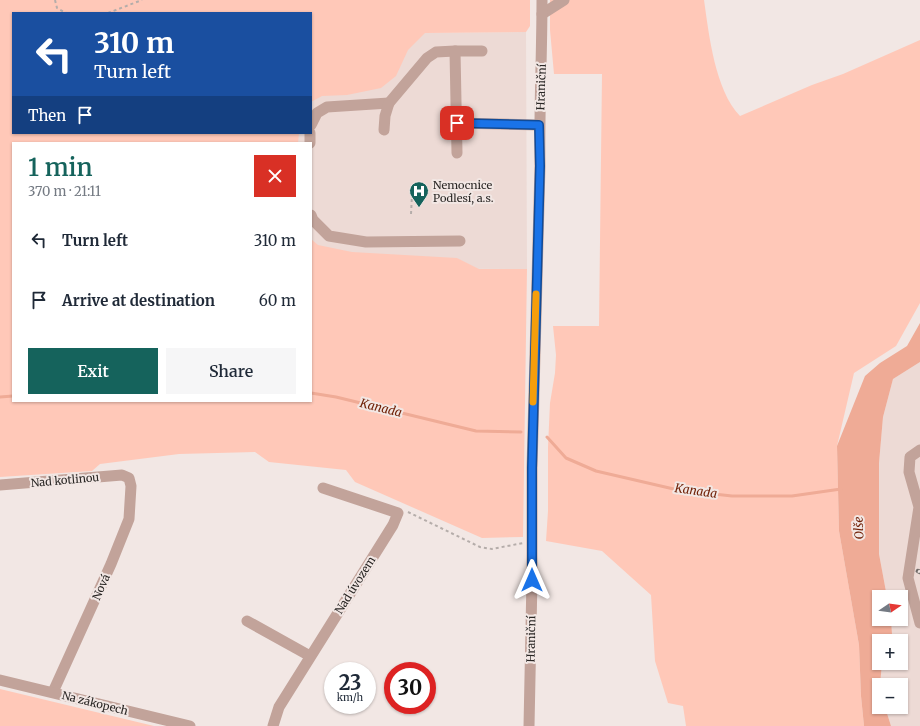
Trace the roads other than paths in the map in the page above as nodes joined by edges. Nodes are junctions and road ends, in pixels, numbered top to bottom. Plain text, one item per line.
1 (542, 0) edge
2 (564, 0) edge
3 (542, 14) junction
4 (456, 51) junction
5 (482, 51) dead end
6 (389, 103) junction
7 (312, 123) edge
8 (457, 123) junction
9 (539, 125) junction
10 (384, 130) dead end
11 (457, 153) dead end
12 (312, 218) edge
13 (460, 241) dead end
14 (920, 450) edge
15 (129, 478) joint
16 (0, 485) edge
17 (323, 488) dead end
18 (247, 621) dead end
19 (920, 623) edge
20 (310, 656) junction
21 (0, 680) edge
22 (53, 692) junction
23 (190, 726) edge
24 (273, 726) edge
25 (529, 726) edge

1 - 3 street, Hraniční
2 - 3 street
3 - 9 street, Hraniční
4 - 5 street
4 - 6 street
4 - 8 street
6 - 7 street
6 - 10 street
8 - 9 street
8 - 11 street
9 - 25 street, Hraniční
12 - 13 street
14 - 19 street
15 - 16 street, Nad kotlinou
15 - 22 street, Nová
17 - 20 street, Nad úvozem
18 - 20 street
20 - 24 street, Nad úvozem
21 - 22 street, Na zákopech
22 - 23 street, Na zákopech

